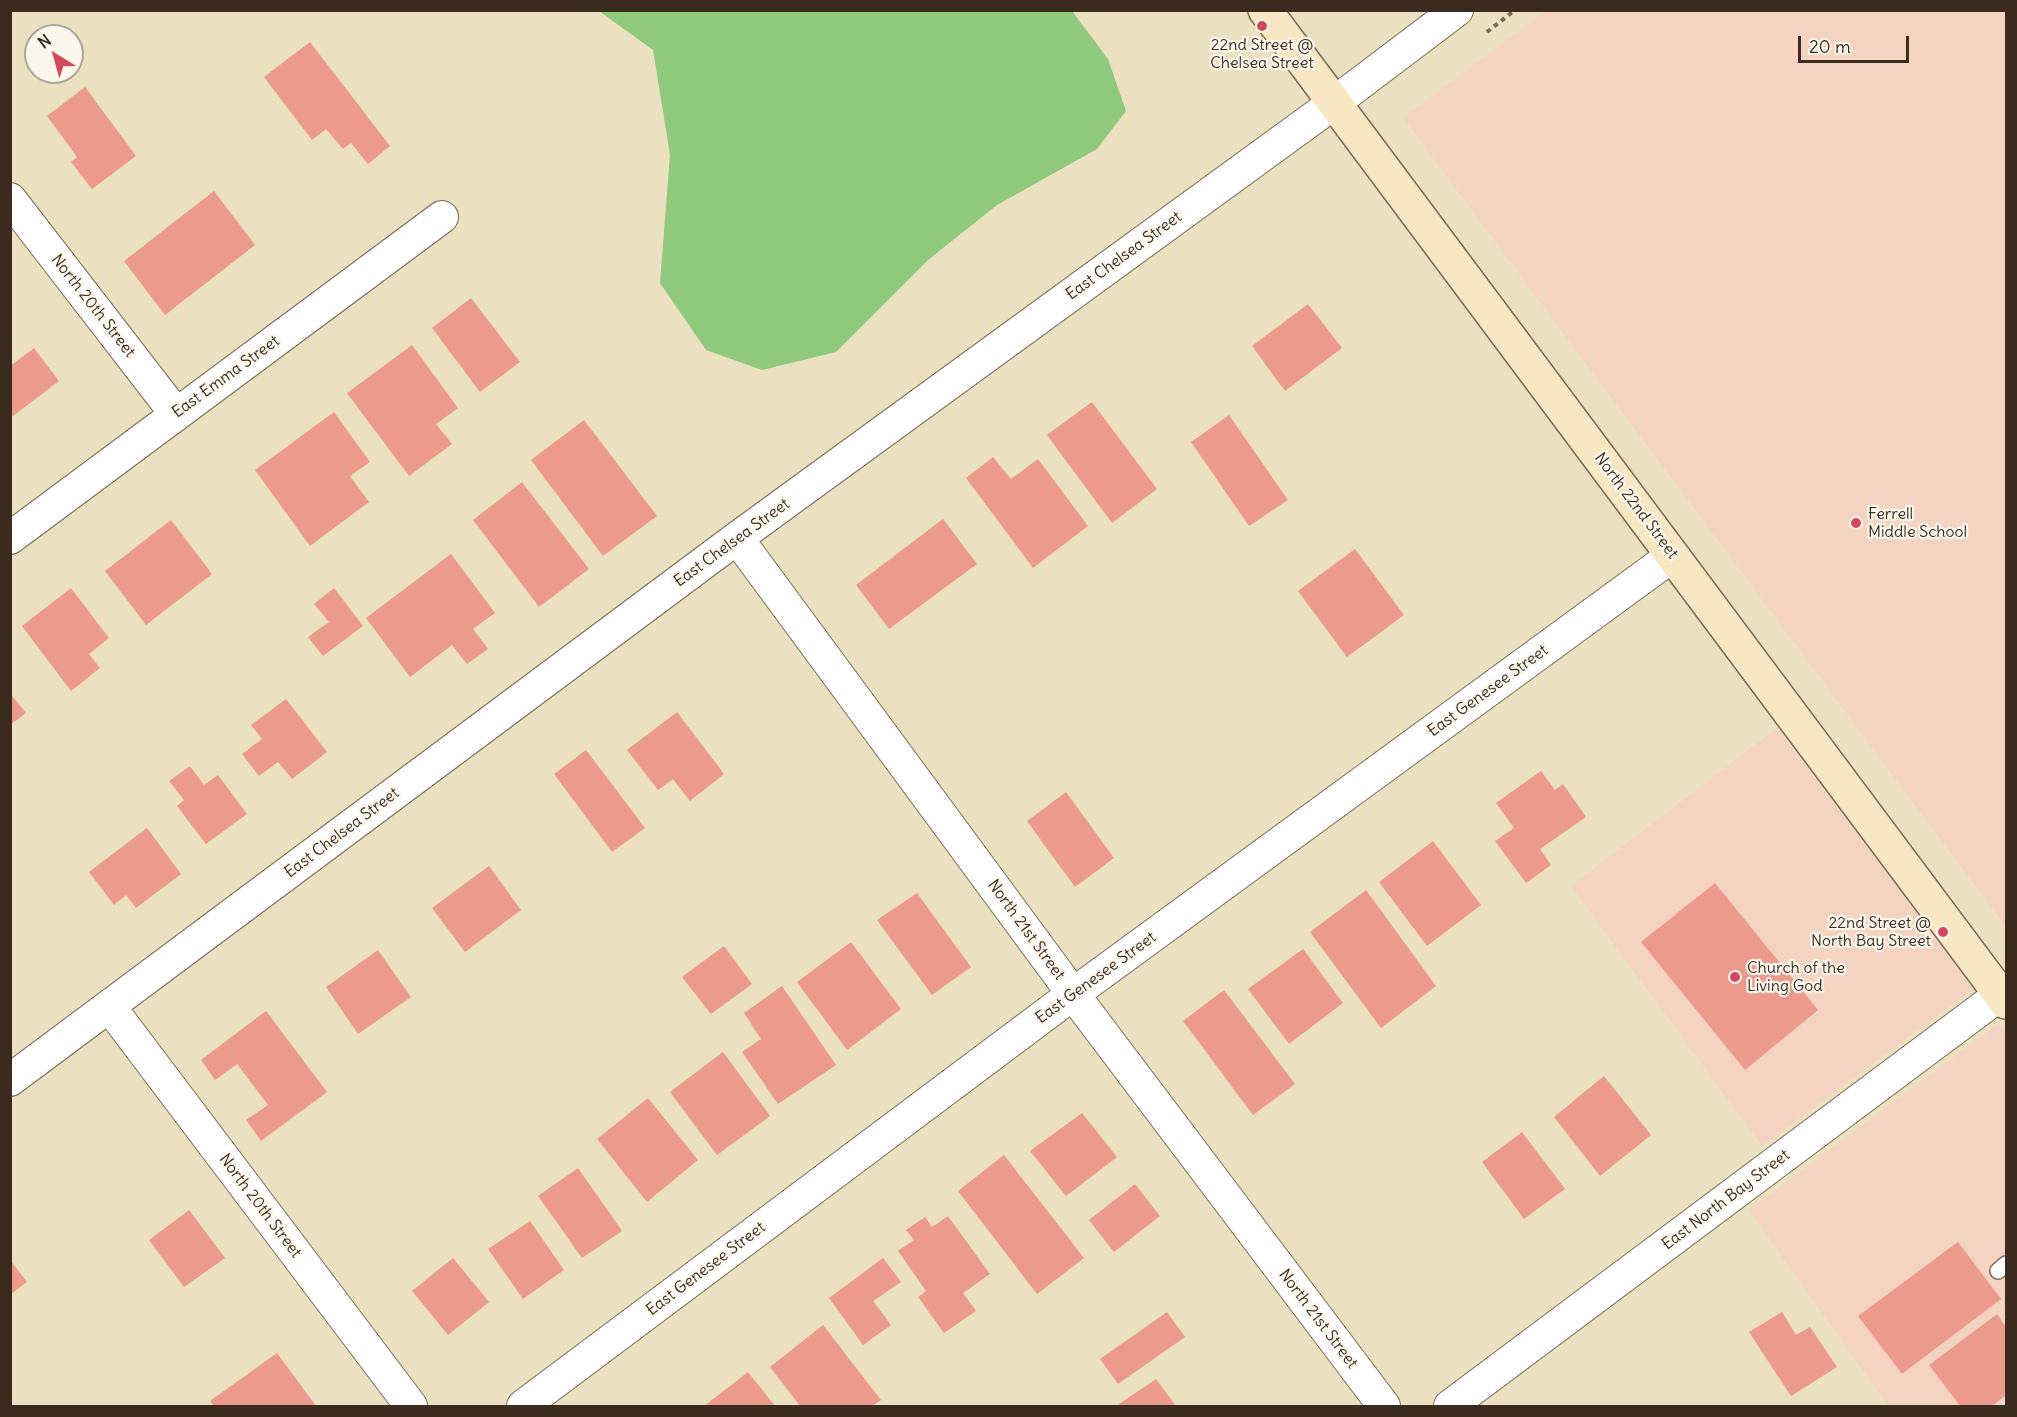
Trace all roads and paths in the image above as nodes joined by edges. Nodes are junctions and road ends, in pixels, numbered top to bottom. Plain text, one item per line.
1 (1265, 10) edge
2 (1457, 10) edge
3 (1515, 10) edge
4 (1486, 32) dead end
5 (1334, 103) junction
6 (10, 199) edge
7 (442, 217) dead end
8 (176, 414) junction
9 (10, 538) edge
10 (737, 538) junction
11 (1672, 556) junction
12 (1073, 994) junction
13 (2004, 998) edge
14 (109, 1006) junction
15 (10, 1080) edge
16 (411, 1407) edge
17 (523, 1407) edge
18 (1384, 1407) edge
19 (1450, 1407) edge

1 - 5 main road, North 22nd Street
2 - 5 street, East Chelsea Street
3 - 4 path
5 - 10 street, East Chelsea Street
5 - 11 main road, North 22nd Street
6 - 8 street, North 20th Street
7 - 8 street, East Emma Street
8 - 9 street, East Emma Street
10 - 12 street, North 21st Street
10 - 14 street, East Chelsea Street
11 - 12 street, East Genesee Street
11 - 13 main road, North 22nd Street
12 - 17 street, East Genesee Street
12 - 18 street, North 21st Street
13 - 19 street, East North Bay Street
14 - 15 street, East Chelsea Street
14 - 16 street, North 20th Street

